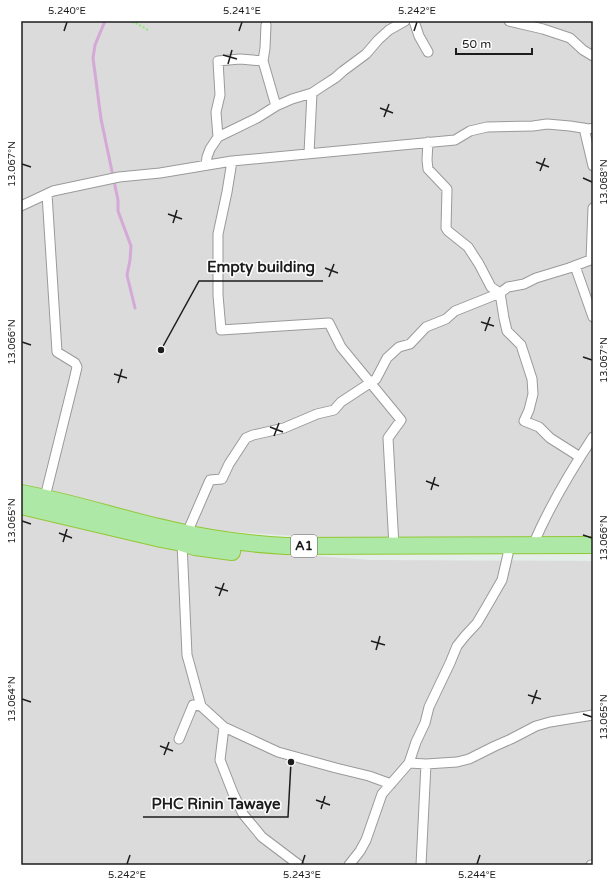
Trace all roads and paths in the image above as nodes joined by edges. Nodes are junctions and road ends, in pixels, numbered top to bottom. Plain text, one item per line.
1 (128, 21) edge
2 (405, 21) edge
3 (414, 21) edge
4 (509, 21) edge
5 (393, 24) edge
6 (266, 25) dead end
7 (148, 30) dead end
8 (428, 52) dead end
9 (593, 56) edge
10 (263, 61) junction
11 (312, 93) junction
12 (276, 106) junction
13 (589, 128) edge
14 (218, 137) junction
15 (428, 142) junction
16 (309, 153) junction
17 (232, 161) junction
18 (206, 164) junction
19 (593, 166) edge
20 (47, 194) junction
21 (21, 206) edge
22 (593, 208) edge
23 (592, 259) edge
24 (576, 266) junction
25 (500, 293) junction
26 (593, 317) edge
27 (593, 437) edge
28 (580, 457) junction
29 (21, 492) edge
30 (44, 497) junction
31 (21, 506) edge
32 (185, 538) junction
33 (533, 545) junction
34 (593, 545) edge
35 (394, 546) junction
36 (508, 554) junction
37 (593, 555) edge
38 (201, 706) junction
39 (593, 715) edge
40 (224, 727) junction
41 (179, 739) dead end
42 (409, 763) junction
43 (426, 764) junction
44 (391, 784) junction
45 (299, 865) edge
46 (349, 865) edge
47 (421, 865) edge

1 - 7 path
2 - 5 street
3 - 8 street
4 - 9 street
5 - 11 street
6 - 10 street
10 - 12 street
10 - 14 street
11 - 12 street
11 - 16 street
12 - 14 street
13 - 15 street
13 - 19 street
14 - 18 street
15 - 16 street
15 - 25 street
16 - 17 street
17 - 18 street
17 - 35 street
18 - 20 street
20 - 21 street
20 - 30 street
22 - 23 street
23 - 24 street
24 - 25 street
24 - 26 street
25 - 28 street
25 - 32 street
27 - 28 street
28 - 33 street
29 - 30 highway, A1
30 - 32 highway, A1
31 - 32 highway, A1
32 - 35 highway, A1
32 - 36 highway, A1
32 - 38 street
33 - 34 highway, A1
33 - 35 highway, A1
36 - 37 highway, A1
36 - 42 street
38 - 40 street
38 - 41 street
39 - 43 street
40 - 44 street
40 - 45 street
42 - 43 street
42 - 44 street
43 - 47 street
44 - 46 street

